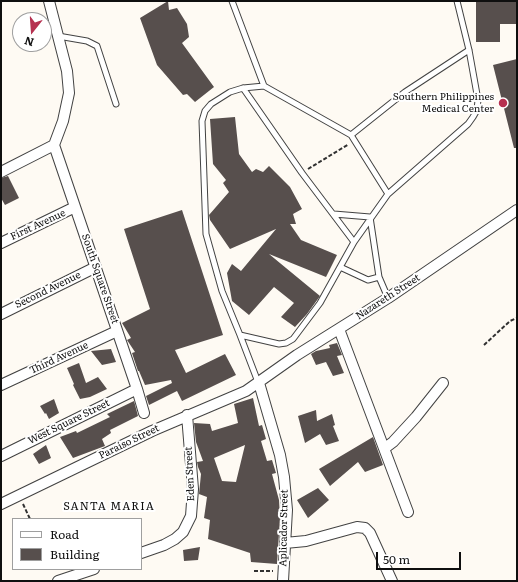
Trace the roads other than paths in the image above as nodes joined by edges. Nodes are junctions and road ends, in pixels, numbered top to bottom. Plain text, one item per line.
1 (48, 1) edge
2 (232, 1) edge
3 (457, 1) edge
4 (58, 36) junction
5 (469, 50) junction
6 (264, 86) junction
7 (244, 88) junction
8 (116, 104) dead end
9 (351, 135) junction
10 (54, 145) junction
11 (1, 172) edge
12 (388, 194) junction
13 (75, 207) junction
14 (517, 210) edge
15 (334, 214) junction
16 (370, 217) junction
17 (213, 231) dead end
18 (206, 234) junction
19 (354, 242) junction
20 (1, 243) edge
21 (96, 267) junction
22 (340, 267) junction
23 (379, 277) junction
24 (388, 298) junction
25 (1, 314) edge
26 (339, 329) junction
27 (117, 331) junction
28 (240, 335) junction
29 (259, 383) junction
30 (442, 383) dead end
31 (1, 386) edge
32 (137, 389) junction
33 (144, 413) dead end
34 (187, 416) junction
35 (385, 448) junction
36 (1, 456) edge
37 (1, 504) edge
38 (408, 512) dead end
39 (285, 543) junction
40 (142, 553) edge
41 (91, 570) edge
42 (284, 576) edge
43 (58, 581) edge
44 (392, 581) edge

1 - 4 street
2 - 6 lane
3 - 5 lane
4 - 8 lane
4 - 10 street
5 - 9 lane
5 - 12 lane
6 - 7 lane
6 - 9 lane
7 - 15 lane
7 - 18 lane
9 - 12 lane
10 - 11 street
10 - 13 street, South Square Street
12 - 16 lane
13 - 20 street, First Avenue
13 - 21 street, South Square Street
14 - 24 street, Nazareth Street
15 - 16 lane
15 - 19 lane
16 - 19 lane
16 - 23 lane
17 - 18 lane
18 - 28 lane
19 - 22 lane
21 - 25 street, Second Avenue
21 - 27 street, South Square Street
22 - 23 lane
22 - 28 lane
23 - 24 lane
24 - 26 street, Nazareth Street
26 - 29 street, Nazareth Street
26 - 35 street
27 - 31 street, Third Avenue
27 - 32 street, South Square Street
28 - 29 lane
29 - 34 street, Paraiso Street
29 - 39 street, Aplicador Street
30 - 35 street
32 - 33 street, South Square Street
32 - 36 street, West Square Street
34 - 37 street, Paraiso Street
34 - 40 street, Eden Street
35 - 38 street
39 - 42 street, Aplicador Street
39 - 44 street
41 - 43 street

